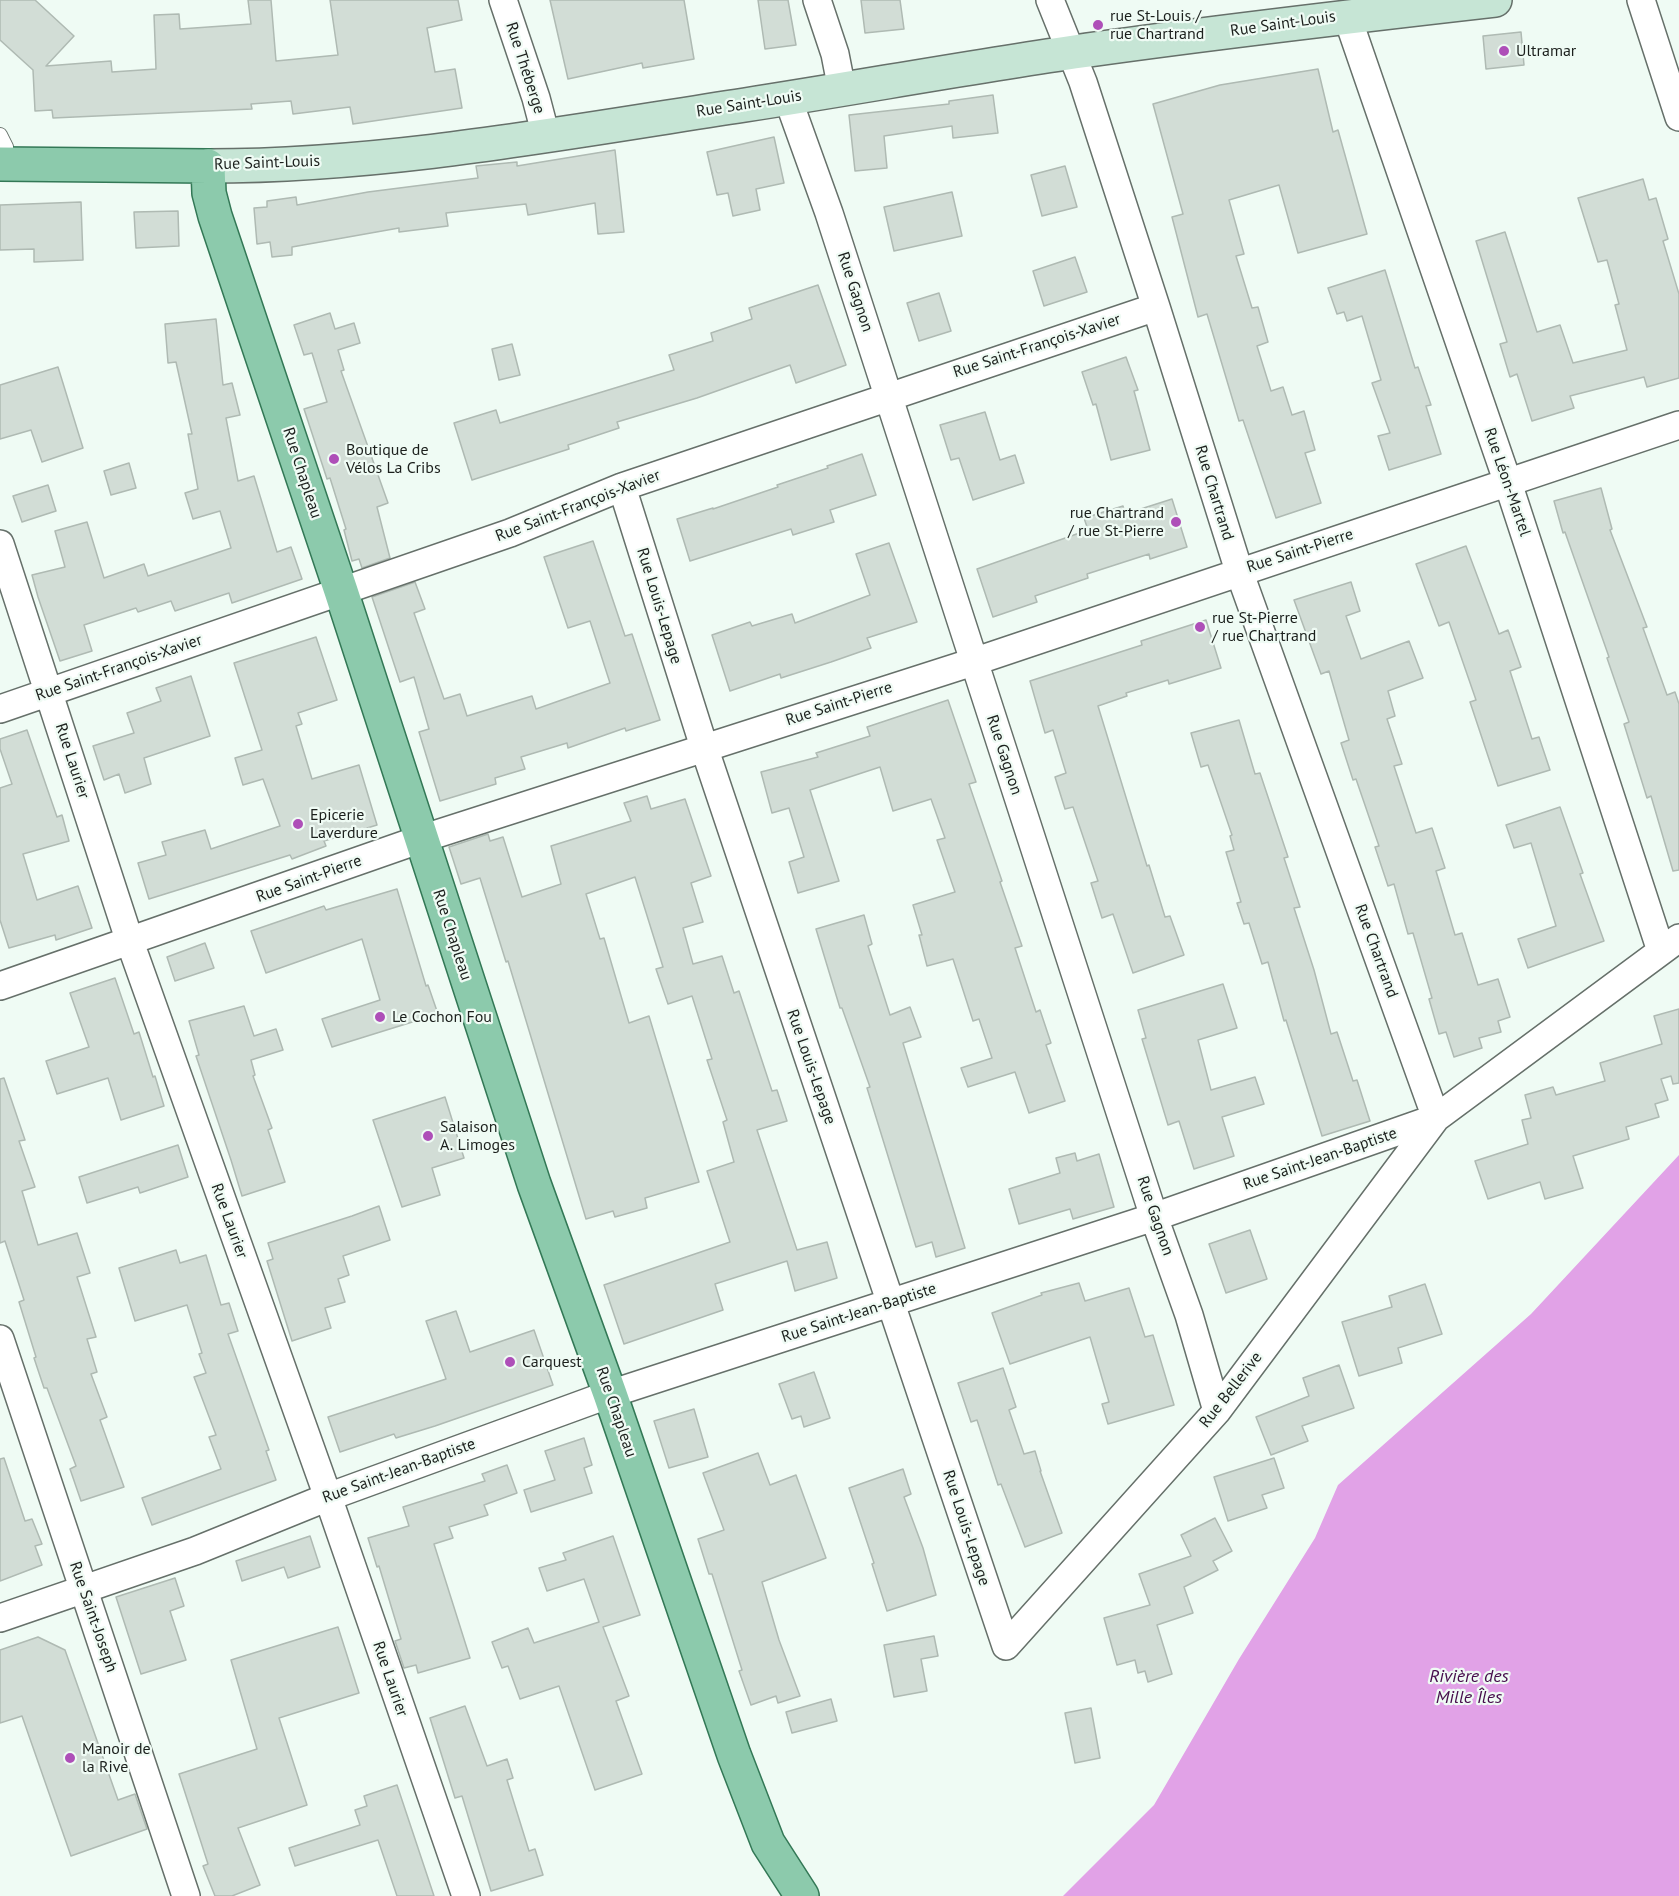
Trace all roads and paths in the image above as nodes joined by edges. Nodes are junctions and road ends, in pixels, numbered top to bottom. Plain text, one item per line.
1 (503, 0) edge
2 (817, 0) edge
3 (1050, 0) edge
4 (1495, 0) edge
5 (1641, 0) edge
6 (1347, 16) junction
7 (1070, 53) junction
8 (842, 90) junction
9 (788, 99) junction
10 (1679, 117) edge
11 (546, 136) junction
12 (2, 154) edge
13 (208, 166) junction
14 (1156, 307) junction
15 (888, 396) junction
16 (1679, 425) edge
17 (1508, 483) junction
18 (622, 487) junction
19 (0, 543) edge
20 (1239, 571) junction
21 (341, 591) junction
22 (973, 662) junction
23 (49, 692) junction
24 (0, 709) edge
25 (704, 747) junction
26 (421, 839) junction
27 (130, 942) junction
28 (1670, 945) edge
29 (0, 987) edge
30 (1436, 1118) junction
31 (1154, 1217) junction
32 (891, 1303) junction
33 (0, 1338) edge
34 (610, 1394) junction
35 (1217, 1411) junction
36 (328, 1497) junction
37 (84, 1589) junction
38 (0, 1618) edge
39 (1006, 1646) joint
40 (186, 1896) edge
41 (466, 1896) edge
42 (802, 1896) edge

1 - 11 street, Rue Théberge
2 - 8 street
3 - 7 street, Rue Chartrand
4 - 6 main road, Rue Saint-Louis
5 - 10 street
6 - 7 main road, Rue Saint-Louis
6 - 17 street, Rue Léon-Martel
7 - 8 main road, Rue Saint-Louis
7 - 14 street, Rue Chartrand
8 - 9 main road, Rue Saint-Louis
9 - 11 main road, Rue Saint-Louis
9 - 15 street, Rue Gagnon
11 - 13 main road, Rue Saint-Louis
12 - 13 main road, Rue Saint-Louis
13 - 21 main road, Rue Chapleau
14 - 15 street, Rue Saint-François-Xavier
14 - 20 street, Rue Chartrand
15 - 18 street, Rue Saint-François-Xavier
15 - 22 street, Rue Gagnon
16 - 17 street, Rue Saint-Pierre
17 - 20 street, Rue Saint-Pierre
17 - 28 street, Rue Léon-Martel
18 - 21 street, Rue Saint-François-Xavier
18 - 25 street, Rue Louis-Lepage
19 - 23 street, Rue Laurier
20 - 22 street, Rue Saint-Pierre
20 - 30 street, Rue Chartrand
21 - 23 street, Rue Saint-François-Xavier
21 - 26 main road, Rue Chapleau
22 - 25 street, Rue Saint-Pierre
22 - 31 street, Rue Gagnon
23 - 24 street, Rue Saint-François-Xavier
23 - 27 street, Rue Laurier
25 - 26 street, Rue Saint-Pierre
25 - 32 street, Rue Louis-Lepage
26 - 27 street, Rue Saint-Pierre
26 - 34 main road, Rue Chapleau
27 - 29 street, Rue Saint-Pierre
27 - 36 street, Rue Laurier
28 - 30 street, Rue Saint-Jean-Baptiste
30 - 31 street, Rue Saint-Jean-Baptiste
30 - 35 street, Rue Bellerive
31 - 32 street, Rue Saint-Jean-Baptiste
31 - 35 street, Rue Gagnon
32 - 34 street, Rue Saint-Jean-Baptiste
32 - 39 street, Rue Louis-Lepage
33 - 37 street, Rue Saint-Joseph
34 - 36 street, Rue Saint-Jean-Baptiste
34 - 42 main road, Rue Chapleau
35 - 39 street, Rue Bellerive
36 - 37 street, Rue Saint-Jean-Baptiste
36 - 41 street, Rue Laurier
37 - 38 street, Rue Saint-Jean-Baptiste
37 - 40 street, Rue Saint-Joseph

